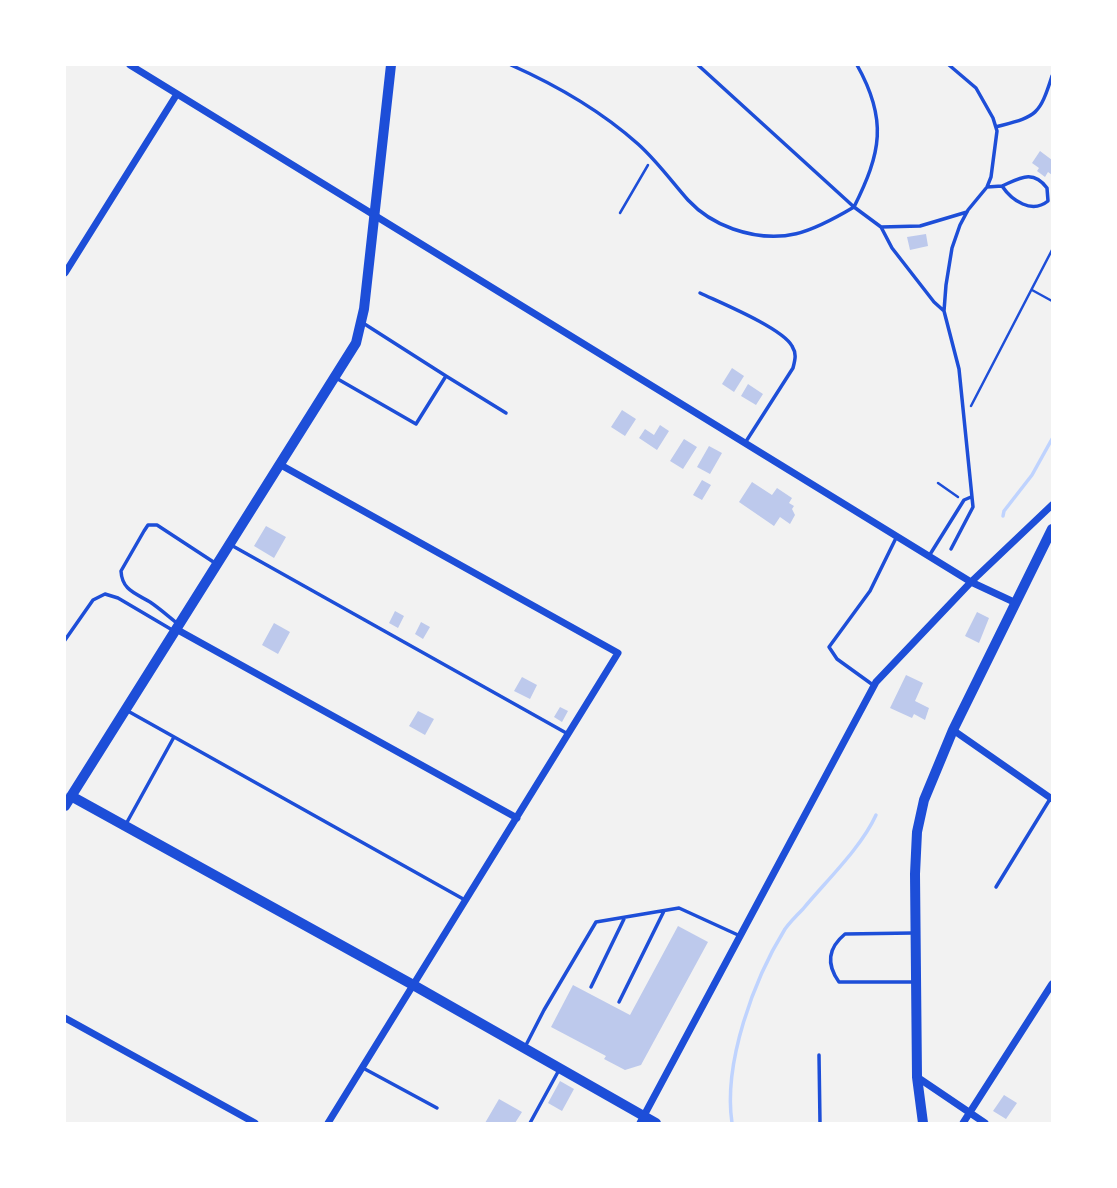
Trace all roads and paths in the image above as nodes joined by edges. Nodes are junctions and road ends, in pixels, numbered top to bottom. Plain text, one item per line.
1 (130, 65) edge
2 (391, 65) edge
3 (511, 65) edge
4 (528, 65) edge
5 (698, 65) edge
6 (949, 65) edge
7 (859, 67) edge
8 (523, 70) junction
9 (1052, 76) edge
10 (177, 94) junction
11 (996, 127) junction
12 (652, 159) junction
13 (1002, 186) junction
14 (987, 187) junction
15 (854, 207) junction
16 (967, 212) junction
17 (620, 213) dead end
18 (373, 214) junction
19 (881, 227) junction
20 (1052, 250) edge
21 (65, 272) edge
22 (1032, 290) junction
23 (700, 293) dead end
24 (1052, 301) edge
25 (944, 311) junction
26 (361, 322) junction
27 (446, 376) junction
28 (334, 377) junction
29 (506, 413) dead end
30 (965, 419) junction
31 (745, 443) junction
32 (279, 464) junction
33 (938, 483) dead end
34 (971, 497) junction
35 (964, 500) junction
36 (1052, 505) edge
37 (1052, 529) edge
38 (897, 536) junction
39 (229, 544) junction
40 (951, 549) dead end
41 (929, 555) junction
42 (216, 564) junction
43 (975, 583) junction
44 (1016, 603) junction
45 (177, 628) junction
46 (65, 640) edge
47 (874, 685) junction
48 (125, 709) junction
49 (953, 730) junction
50 (568, 734) junction
51 (174, 737) junction
52 (68, 794) edge
53 (1052, 798) edge
54 (65, 806) edge
55 (517, 818) junction
56 (125, 826) junction
57 (996, 887) dead end
58 (467, 901) junction
59 (664, 911) junction
60 (624, 919) junction
61 (915, 933) junction
62 (740, 936) junction
63 (916, 982) junction
64 (1052, 984) edge
65 (415, 986) junction
66 (591, 987) dead end
67 (619, 1002) dead end
68 (65, 1018) edge
69 (525, 1048) junction
70 (819, 1055) dead end
71 (363, 1068) junction
72 (560, 1068) junction
73 (917, 1077) junction
74 (437, 1108) dead end
75 (969, 1112) junction
76 (642, 1119) edge
77 (255, 1123) edge
78 (328, 1123) edge
79 (530, 1123) edge
80 (656, 1123) edge
81 (820, 1123) edge
82 (923, 1123) edge
83 (962, 1123) edge
84 (985, 1123) edge

1 - 10 street
2 - 18 street
3 - 8 lane
4 - 8 lane
5 - 15 lane
6 - 11 lane
7 - 15 lane
8 - 12 lane
9 - 11 lane
10 - 18 street
10 - 21 street
11 - 14 lane
12 - 15 lane
12 - 17 path
13 - 13 lane
13 - 14 lane
14 - 16 lane
15 - 19 lane
16 - 19 lane
16 - 25 lane
18 - 26 street
18 - 31 street
19 - 25 lane
20 - 22 path
22 - 24 path
22 - 30 path
23 - 31 lane
25 - 30 lane
26 - 27 lane
26 - 28 street
27 - 28 lane
27 - 29 lane
28 - 32 street
30 - 34 lane
31 - 38 street
32 - 39 street
32 - 50 street
33 - 35 path
34 - 35 lane
34 - 40 lane
35 - 41 lane
36 - 43 street
37 - 44 street
38 - 41 street
38 - 47 lane
39 - 42 street
39 - 50 lane
41 - 43 street
42 - 45 street
42 - 45 lane
43 - 44 street
43 - 47 street
44 - 49 street
45 - 46 lane
45 - 48 street
45 - 55 street
47 - 62 street
48 - 51 lane
48 - 52 street
49 - 53 street
49 - 61 street
50 - 55 street
51 - 56 lane
51 - 58 lane
52 - 54 street
52 - 56 street
53 - 57 lane
55 - 58 street
56 - 65 street
58 - 65 street
59 - 60 lane
59 - 62 lane
59 - 67 lane
60 - 66 lane
60 - 69 lane
61 - 63 street
61 - 63 lane
62 - 76 street
63 - 73 street
64 - 75 street
65 - 69 street
65 - 71 street
68 - 77 street
69 - 72 street
70 - 81 lane
71 - 74 lane
71 - 78 street
72 - 76 street
72 - 79 lane
73 - 75 street
73 - 82 street
75 - 83 street
75 - 84 street
76 - 80 street

